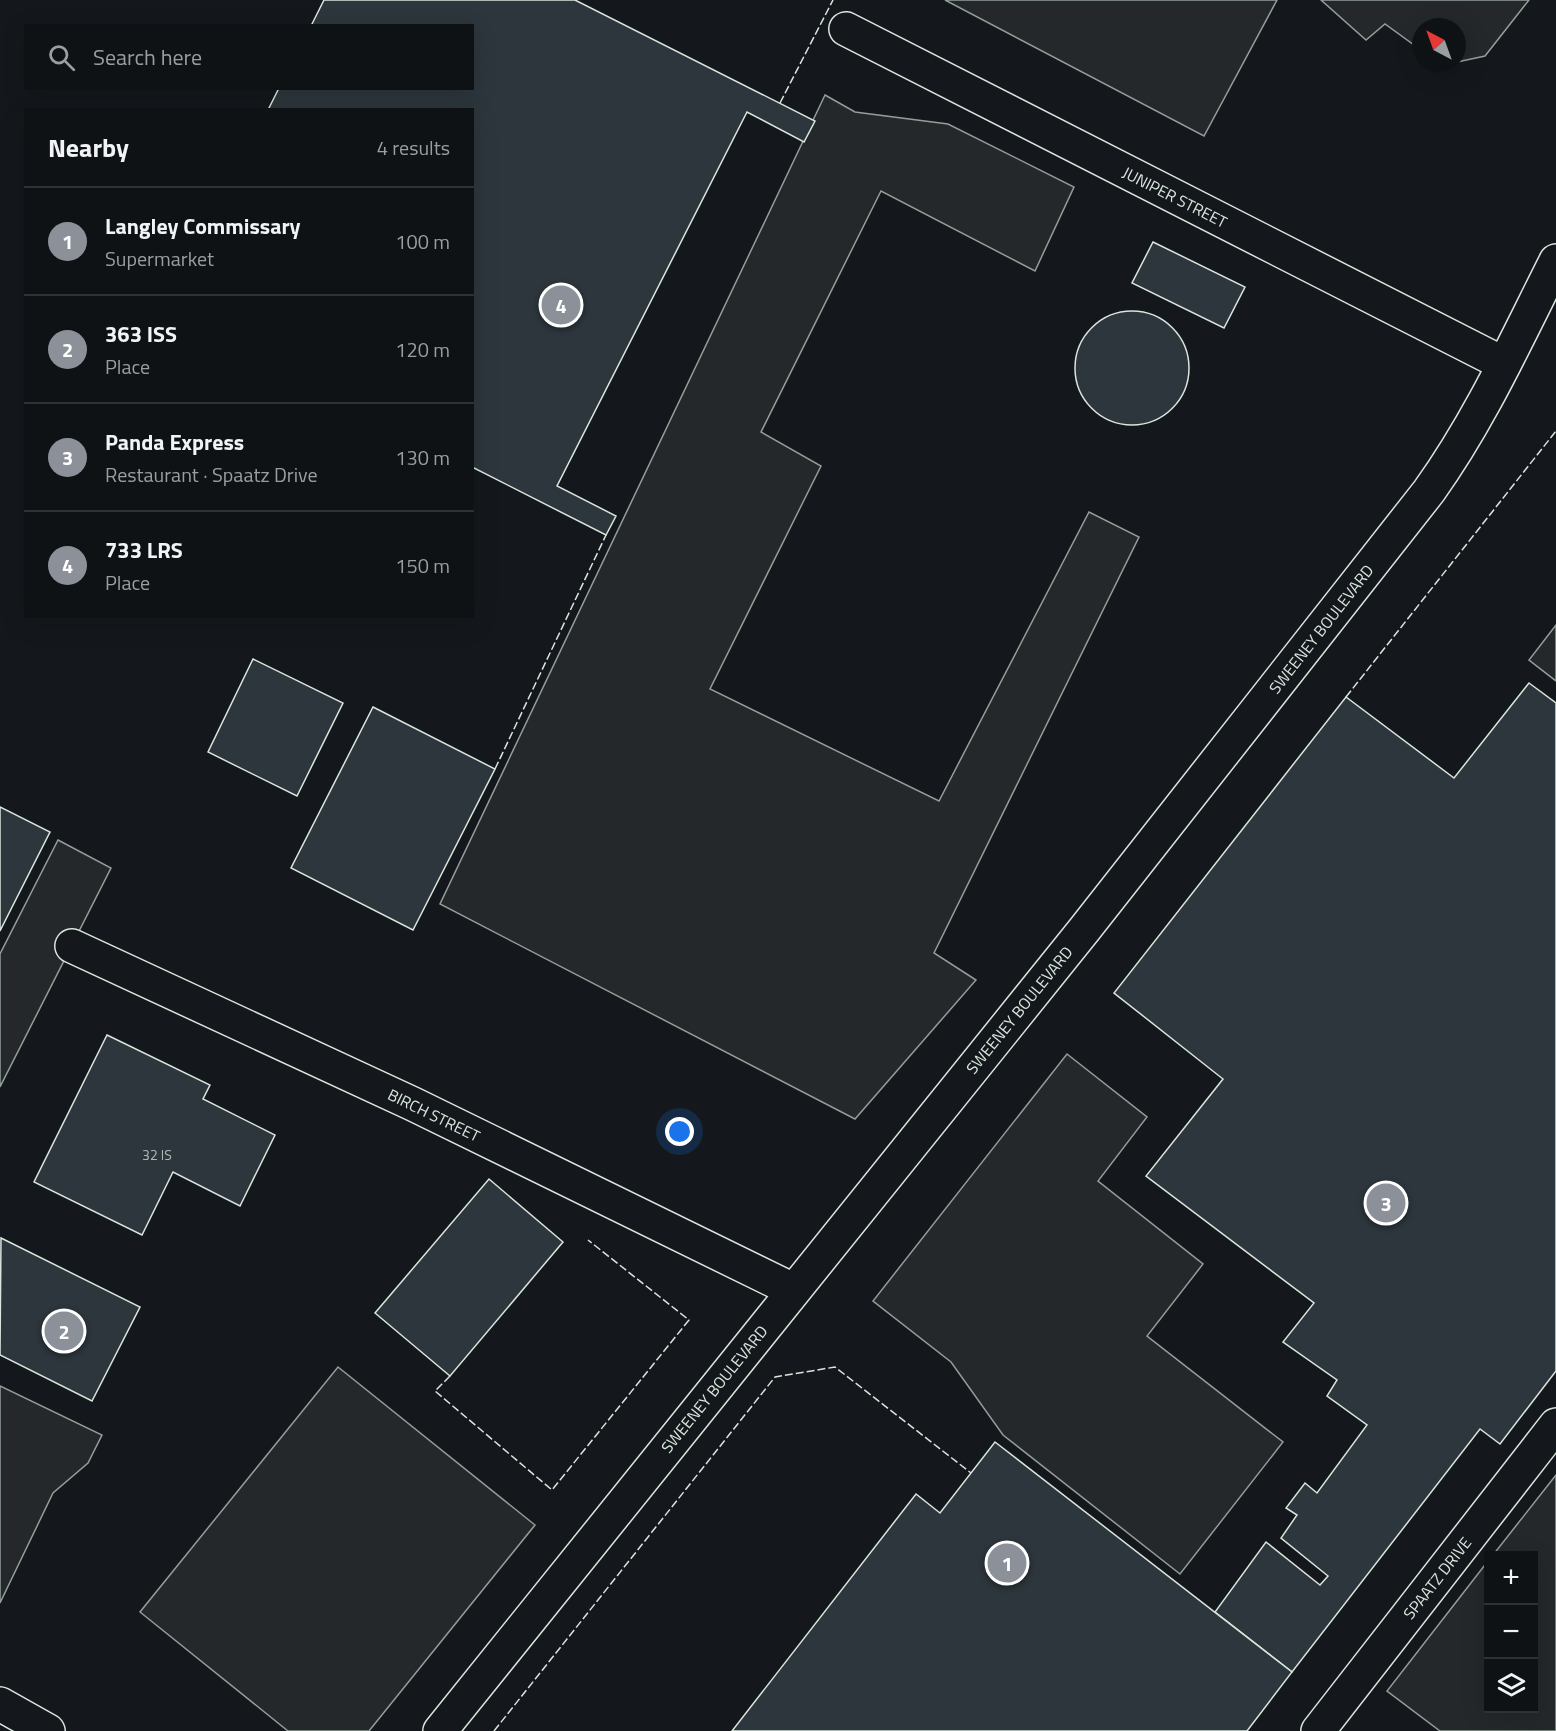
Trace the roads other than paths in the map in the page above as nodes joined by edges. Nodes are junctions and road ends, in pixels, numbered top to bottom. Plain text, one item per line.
1 (846, 29) dead end
2 (1556, 261) edge
3 (1504, 364) junction
4 (72, 946) dead end
5 (793, 1290) junction
6 (1556, 1425) edge
7 (0, 1704) edge
8 (48, 1731) edge
9 (440, 1731) edge
10 (1318, 1731) edge

1 - 3 street, JUNIPER STREET
2 - 3 street, SWEENEY BOULEVARD
3 - 5 street, SWEENEY BOULEVARD
4 - 5 street, BIRCH STREET
5 - 9 street, SWEENEY BOULEVARD
6 - 10 street, SPAATZ DRIVE
7 - 8 street

